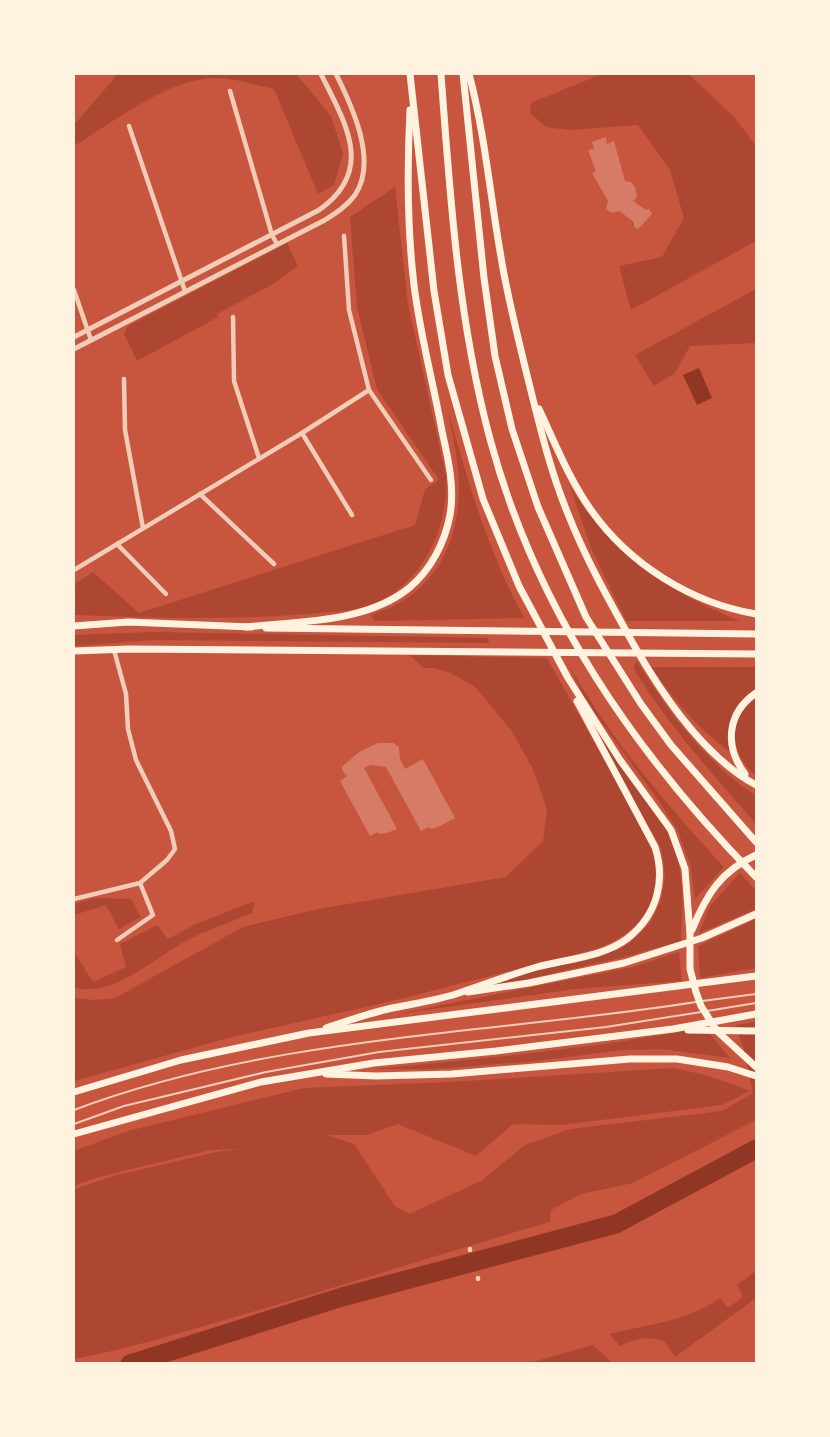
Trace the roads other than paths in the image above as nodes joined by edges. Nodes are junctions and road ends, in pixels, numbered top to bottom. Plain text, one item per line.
1 (321, 74) edge
2 (337, 74) edge
3 (410, 74) edge
4 (441, 74) edge
5 (463, 74) edge
6 (469, 74) edge
7 (230, 91) dead end
8 (410, 91) junction
9 (129, 126) dead end
10 (272, 235) junction
11 (344, 236) dead end
12 (277, 244) junction
13 (180, 282) junction
14 (74, 290) edge
15 (185, 291) junction
16 (233, 317) dead end
17 (86, 330) junction
18 (74, 337) edge
19 (91, 340) junction
20 (74, 349) edge
21 (124, 379) dead end
22 (369, 390) junction
23 (531, 392) junction
24 (302, 433) junction
25 (259, 458) junction
26 (430, 480) dead end
27 (200, 494) junction
28 (352, 515) dead end
29 (143, 528) junction
30 (117, 544) junction
31 (274, 564) dead end
32 (74, 570) edge
33 (166, 594) dead end
34 (757, 614) edge
35 (74, 626) edge
36 (246, 627) junction
37 (757, 634) edge
38 (114, 650) junction
39 (74, 651) edge
40 (757, 654) edge
41 (568, 678) junction
42 (757, 693) edge
43 (754, 784) edge
44 (757, 842) edge
45 (757, 855) edge
46 (757, 877) edge
47 (140, 883) junction
48 (74, 899) edge
49 (757, 914) edge
50 (690, 933) junction
51 (117, 940) dead end
52 (757, 976) edge
53 (757, 994) edge
54 (454, 995) junction
55 (757, 1003) edge
56 (757, 1014) edge
57 (673, 1029) junction
58 (757, 1031) edge
59 (309, 1033) junction
60 (757, 1067) edge
61 (311, 1074) junction
62 (757, 1076) edge
63 (74, 1092) edge
64 (74, 1110) edge
65 (74, 1124) edge
66 (74, 1134) edge

1 - 10 street
2 - 12 street
3 - 8 main road
4 - 46 main road
5 - 44 main road
6 - 23 main road
7 - 10 street
8 - 36 main road
8 - 41 main road
9 - 13 street
10 - 12 street
10 - 13 street
11 - 22 street
12 - 15 street
13 - 15 street
13 - 17 street
14 - 17 street
15 - 19 street
16 - 25 street
17 - 18 street
17 - 19 street
19 - 20 street
21 - 29 street
22 - 24 street
22 - 26 street
23 - 34 main road
23 - 43 main road
24 - 25 street
24 - 28 street
25 - 27 street
27 - 29 street
27 - 31 street
29 - 30 street
30 - 32 street
30 - 33 street
35 - 36 main road
36 - 37 main road
38 - 39 main road
38 - 40 main road
38 - 47 street
41 - 50 main road
41 - 54 main road
42 - 43 main road
45 - 50 main road
47 - 48 street
47 - 51 street
49 - 54 main road
50 - 60 main road
52 - 59 main road
53 - 64 lane
54 - 59 main road
55 - 65 lane
56 - 57 main road
57 - 58 main road
57 - 61 main road
59 - 63 main road
61 - 62 main road
61 - 66 main road

